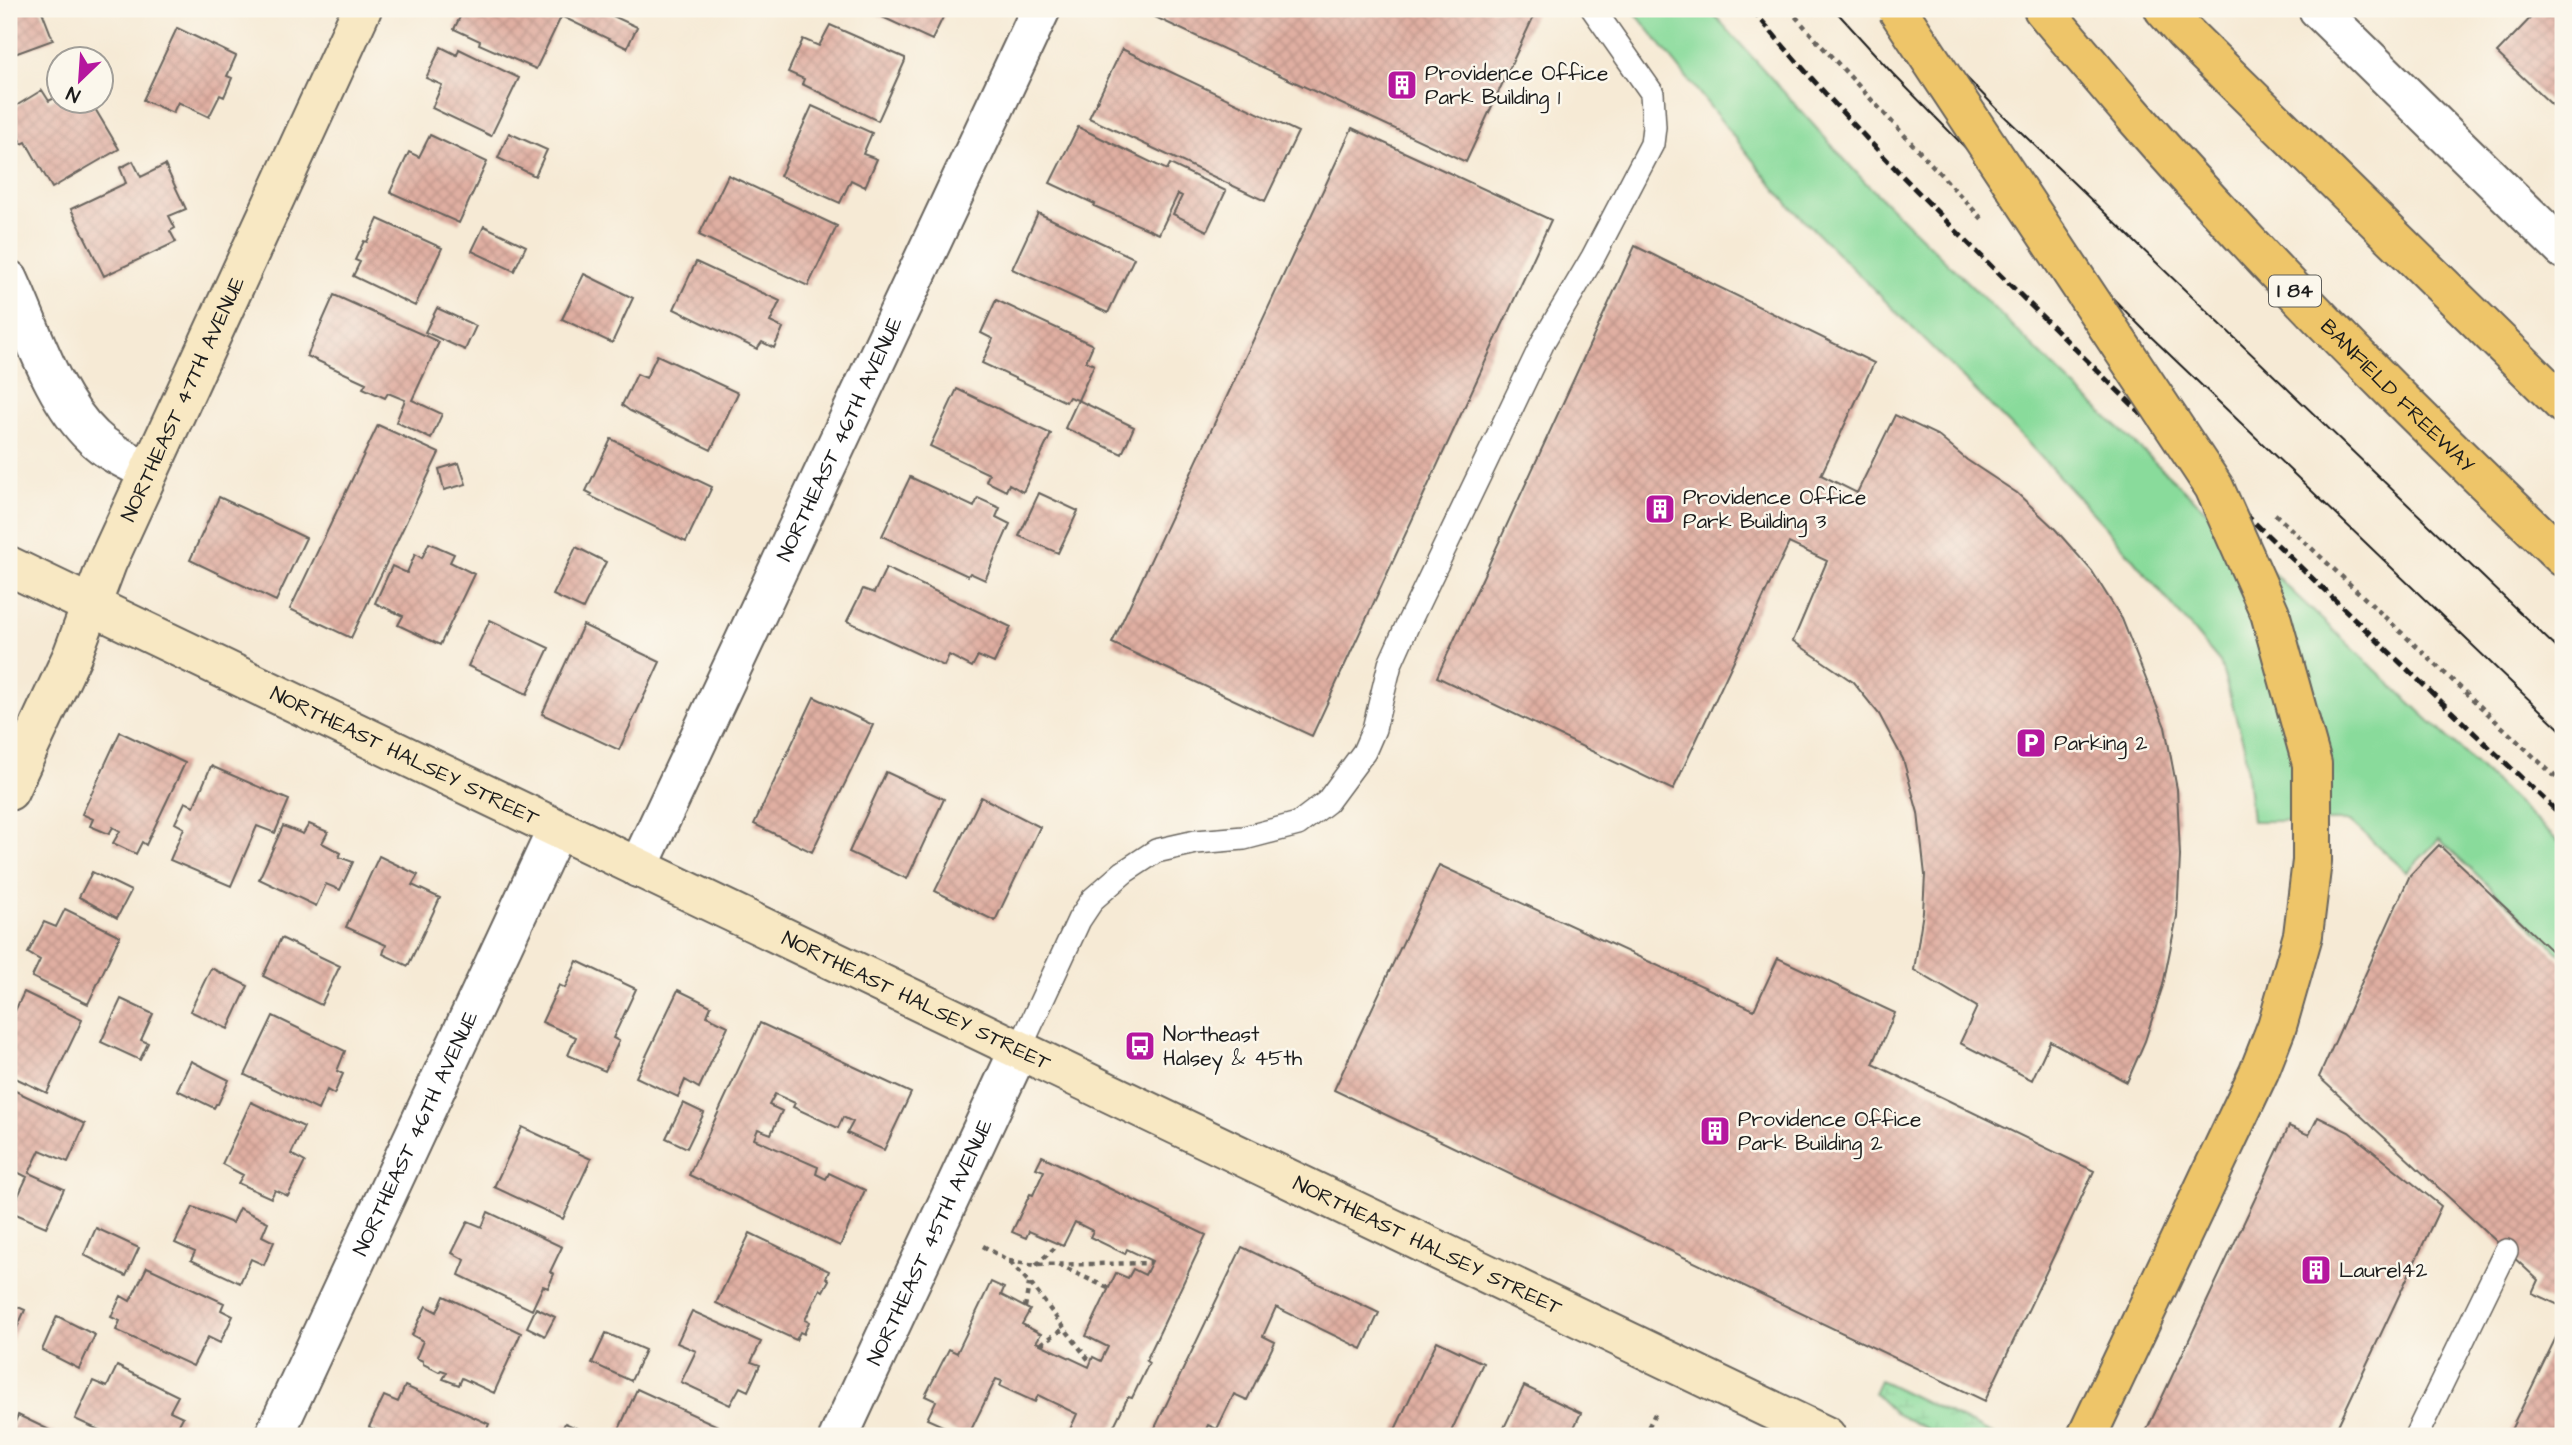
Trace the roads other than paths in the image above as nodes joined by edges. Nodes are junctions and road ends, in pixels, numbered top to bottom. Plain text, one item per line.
1 (362, 9) edge
2 (1041, 9) edge
3 (1593, 9) edge
4 (1897, 9) edge
5 (2043, 9) edge
6 (2164, 9) edge
7 (2318, 9) edge
8 (2563, 249) edge
9 (9, 280) edge
10 (2563, 404) edge
11 (148, 471) junction
12 (2563, 557) edge
13 (9, 566) edge
14 (91, 605) junction
15 (9, 791) edge
16 (557, 829) junction
17 (638, 868) junction
18 (1019, 1050) junction
19 (2506, 1251) dead end
20 (274, 1436) edge
21 (839, 1436) edge
22 (1826, 1436) edge
23 (2087, 1436) edge
24 (2416, 1436) edge

1 - 11 main road, NORTHEAST 47TH AVENUE
2 - 17 street, NORTHEAST 46TH AVENUE
3 - 18 lane
4 - 23 highway, bridge
5 - 12 highway, BANFIELD FREEWAY / I 84
6 - 10 highway
7 - 8 street
9 - 11 street
11 - 14 main road, NORTHEAST 47TH AVENUE
13 - 14 main road, NORTHEAST HALSEY STREET
14 - 15 main road, NORTHEAST 47TH AVENUE
14 - 16 main road, NORTHEAST HALSEY STREET
16 - 17 main road, NORTHEAST HALSEY STREET
16 - 20 street, NORTHEAST 46TH AVENUE
17 - 18 main road, NORTHEAST HALSEY STREET
18 - 21 street, NORTHEAST 45TH AVENUE
18 - 22 main road, NORTHEAST HALSEY STREET
19 - 24 lane

